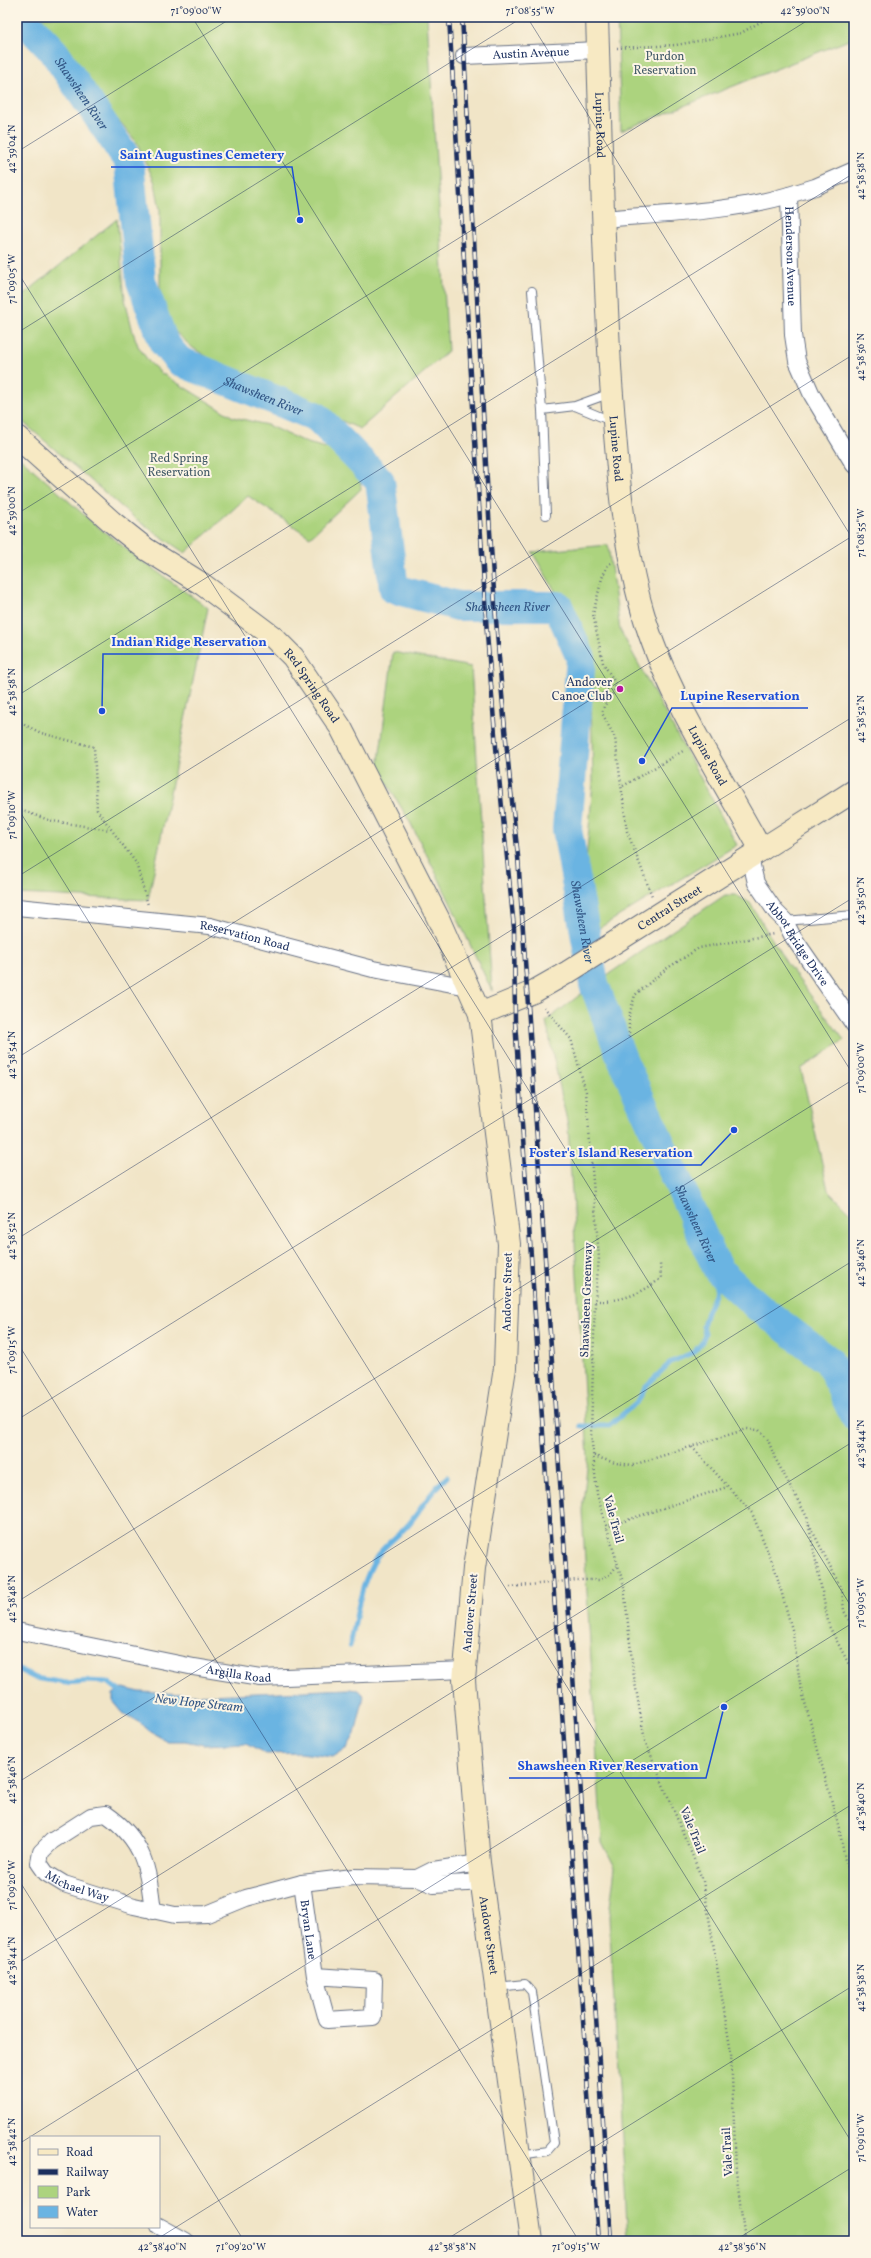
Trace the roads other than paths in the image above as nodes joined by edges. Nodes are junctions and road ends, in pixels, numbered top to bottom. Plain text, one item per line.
1 (597, 17) edge
2 (598, 50) junction
3 (464, 56) dead end
4 (854, 170) edge
5 (789, 195) junction
6 (603, 219) junction
7 (532, 291) dead end
8 (612, 392) junction
9 (575, 406) junction
10 (542, 410) junction
11 (614, 422) junction
12 (17, 438) edge
13 (854, 465) edge
14 (546, 515) dead end
15 (854, 791) edge
16 (756, 854) junction
17 (17, 907) edge
18 (854, 915) edge
19 (787, 926) junction
20 (468, 987) junction
21 (480, 1014) junction
22 (854, 1025) edge
23 (17, 1631) edge
24 (465, 1670) junction
25 (481, 1872) junction
26 (302, 1883) junction
27 (153, 1911) junction
28 (315, 1976) dead end
29 (497, 1988) junction
30 (519, 2155) junction
31 (160, 2227) edge
32 (186, 2241) edge
33 (531, 2241) edge

1 - 2 main road, Lupine Road
2 - 3 street, Austin Avenue
2 - 6 main road, Lupine Road
4 - 5 street
5 - 6 street, Henderson Avenue
5 - 13 street, Henderson Avenue
6 - 8 main road, Lupine Road
7 - 10 lane
8 - 9 lane
8 - 11 main road, Lupine Road
9 - 10 lane
9 - 11 lane
10 - 14 lane
11 - 16 main road, Lupine Road
12 - 20 main road, Red Spring Road
15 - 16 main road, Central Street
16 - 19 street, Abbot Bridge Drive
16 - 21 main road, Central Street
17 - 20 street, Reservation Road
18 - 19 lane
19 - 22 street, Abbot Bridge Drive
20 - 21 main road, Andover Street
21 - 24 main road, Andover Street
23 - 24 street, Argilla Road
24 - 25 main road, Andover Street
25 - 26 street, Michael Way
25 - 29 main road, Andover Street
26 - 27 street, Michael Way
26 - 28 street, Bryan Lane
27 - 27 street, Michael Way
29 - 30 main road, Andover Street
29 - 30 lane
30 - 33 main road, Andover Street
31 - 32 street

